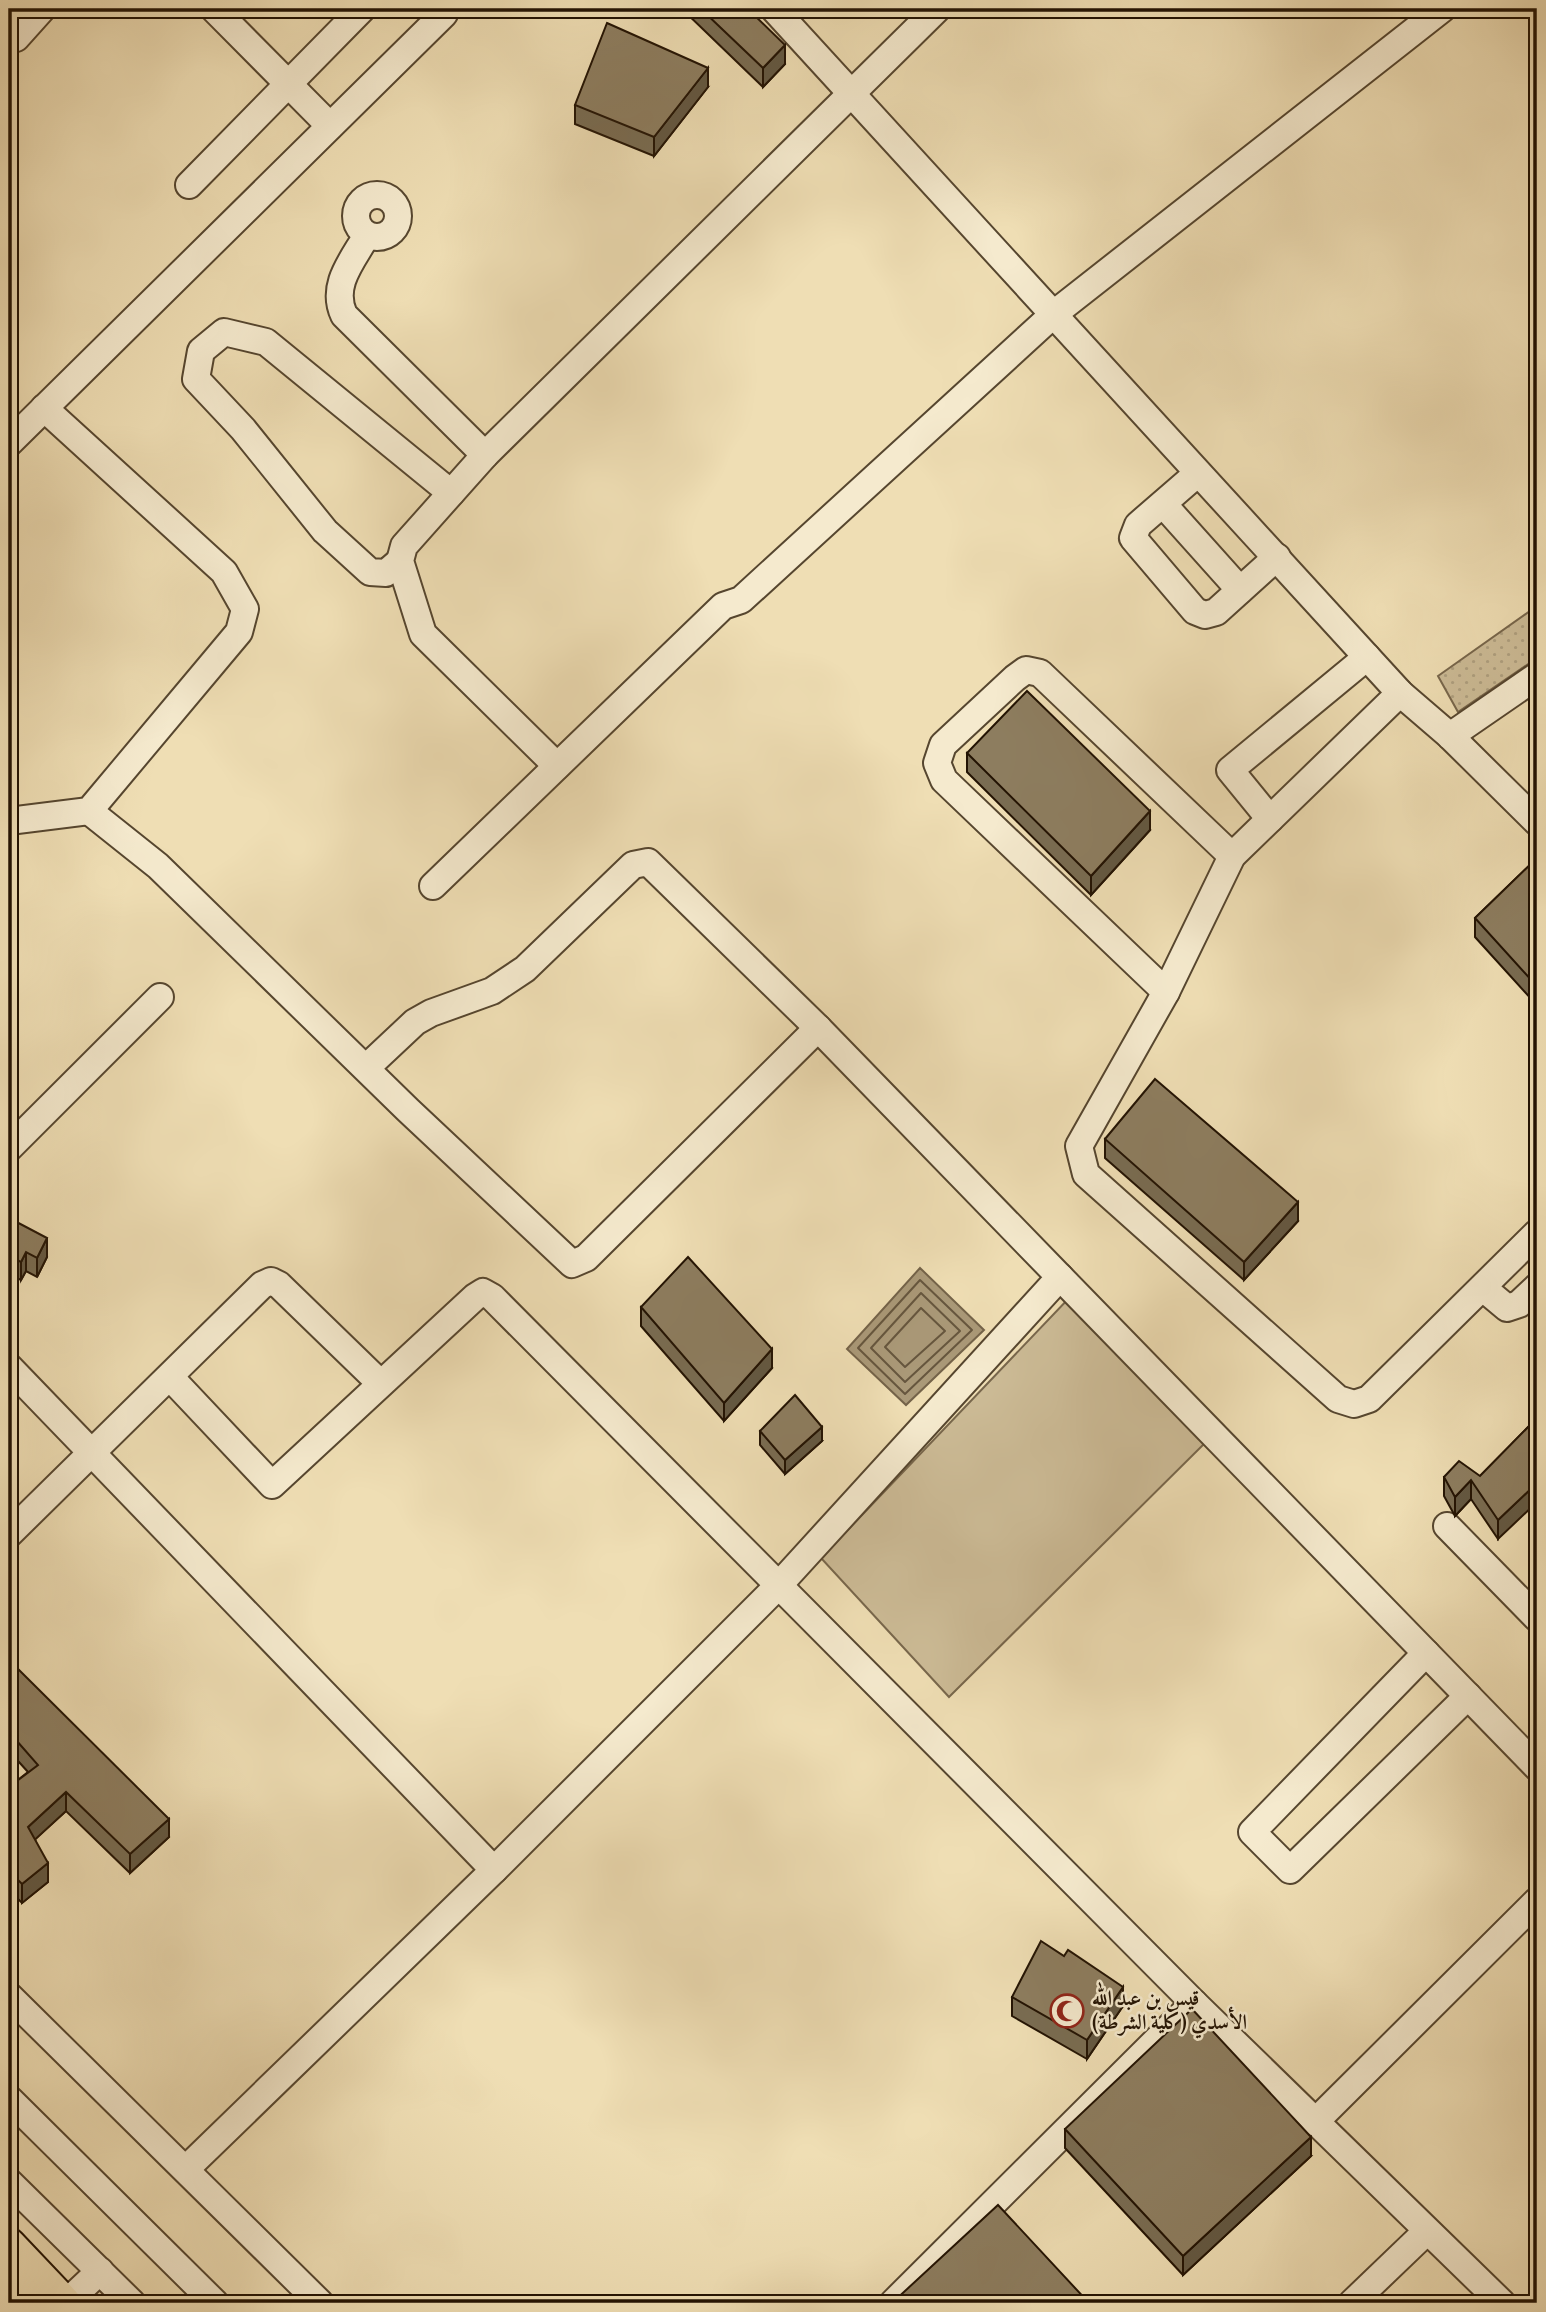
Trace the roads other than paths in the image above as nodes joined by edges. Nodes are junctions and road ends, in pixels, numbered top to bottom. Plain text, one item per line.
1 (42, 9) edge
2 (214, 9) edge
3 (362, 9) edge
4 (774, 9) edge
5 (937, 9) edge
6 (444, 10) edge
7 (1436, 11) edge
8 (16, 38) dead end
9 (288, 87) junction
10 (851, 92) junction
11 (330, 126) junction
12 (188, 185) dead end
13 (367, 235) dead end
14 (1055, 313) junction
15 (44, 408) junction
16 (9, 443) edge
17 (485, 455) junction
18 (1198, 473) junction
19 (451, 493) junction
20 (1163, 504) junction
21 (1276, 557) junction
22 (400, 561) junction
23 (1240, 590) junction
24 (1367, 657) junction
25 (1537, 676) edge
26 (1400, 693) junction
27 (1450, 736) junction
28 (557, 766) junction
29 (89, 811) junction
30 (1270, 819) junction
31 (9, 821) edge
32 (1537, 822) edge
33 (1232, 856) junction
34 (433, 886) dead end
35 (1166, 992) junction
36 (160, 997) dead end
37 (818, 1028) junction
38 (366, 1068) junction
39 (9, 1148) edge
40 (1537, 1234) edge
41 (1060, 1278) junction
42 (1537, 1287) edge
43 (1483, 1288) junction
44 (9, 1367) edge
45 (170, 1377) junction
46 (379, 1382) junction
47 (93, 1454) junction
48 (1447, 1526) dead end
49 (9, 1534) edge
50 (778, 1586) junction
51 (1537, 1618) edge
52 (1426, 1653) junction
53 (1468, 1696) junction
54 (1537, 1767) edge
55 (494, 1870) junction
56 (1537, 1900) edge
57 (9, 1996) edge
58 (1194, 2003) junction
59 (9, 2099) edge
60 (1315, 2122) junction
61 (186, 2169) junction
62 (9, 2182) edge
63 (1427, 2231) junction
64 (9, 2245) edge
65 (100, 2271) junction
66 (9, 2285) edge
67 (26, 2303) edge
68 (65, 2303) edge
69 (132, 2303) edge
70 (215, 2303) edge
71 (320, 2303) edge
72 (893, 2303) edge
73 (1352, 2303) edge
74 (1502, 2303) edge

1 - 8 lane
2 - 9 lane
3 - 9 lane
4 - 10 lane
5 - 10 lane
6 - 11 lane
7 - 14 lane
9 - 11 lane
9 - 12 lane
10 - 14 lane
10 - 17 lane
11 - 15 lane
13 - 17 lane
14 - 18 lane
14 - 28 lane
15 - 16 lane
15 - 29 lane
17 - 19 lane
18 - 20 lane
18 - 21 lane
19 - 22 lane
19 - 22 lane
20 - 23 lane
20 - 23 lane
21 - 23 lane
21 - 24 lane
22 - 28 lane
24 - 26 lane
24 - 30 lane
25 - 27 lane
26 - 27 lane
26 - 30 lane
27 - 32 lane
28 - 34 lane
29 - 31 lane
29 - 38 lane
30 - 33 lane
33 - 35 lane
33 - 35 lane
35 - 43 lane
36 - 39 lane
37 - 38 lane
37 - 38 lane
37 - 41 lane
40 - 43 lane
41 - 50 lane
41 - 52 lane
42 - 43 lane
44 - 47 lane
45 - 46 lane
45 - 46 lane
45 - 47 lane
46 - 50 lane
47 - 49 lane
47 - 55 lane
48 - 51 lane
50 - 55 lane
50 - 58 lane
52 - 53 lane
52 - 53 lane
53 - 54 lane
55 - 61 lane
56 - 60 lane
57 - 61 lane
58 - 60 lane
58 - 72 lane
59 - 70 lane
60 - 63 lane
61 - 71 lane
62 - 65 lane
63 - 73 lane
63 - 74 lane
64 - 68 main road
65 - 68 lane
65 - 69 lane
66 - 67 highway

